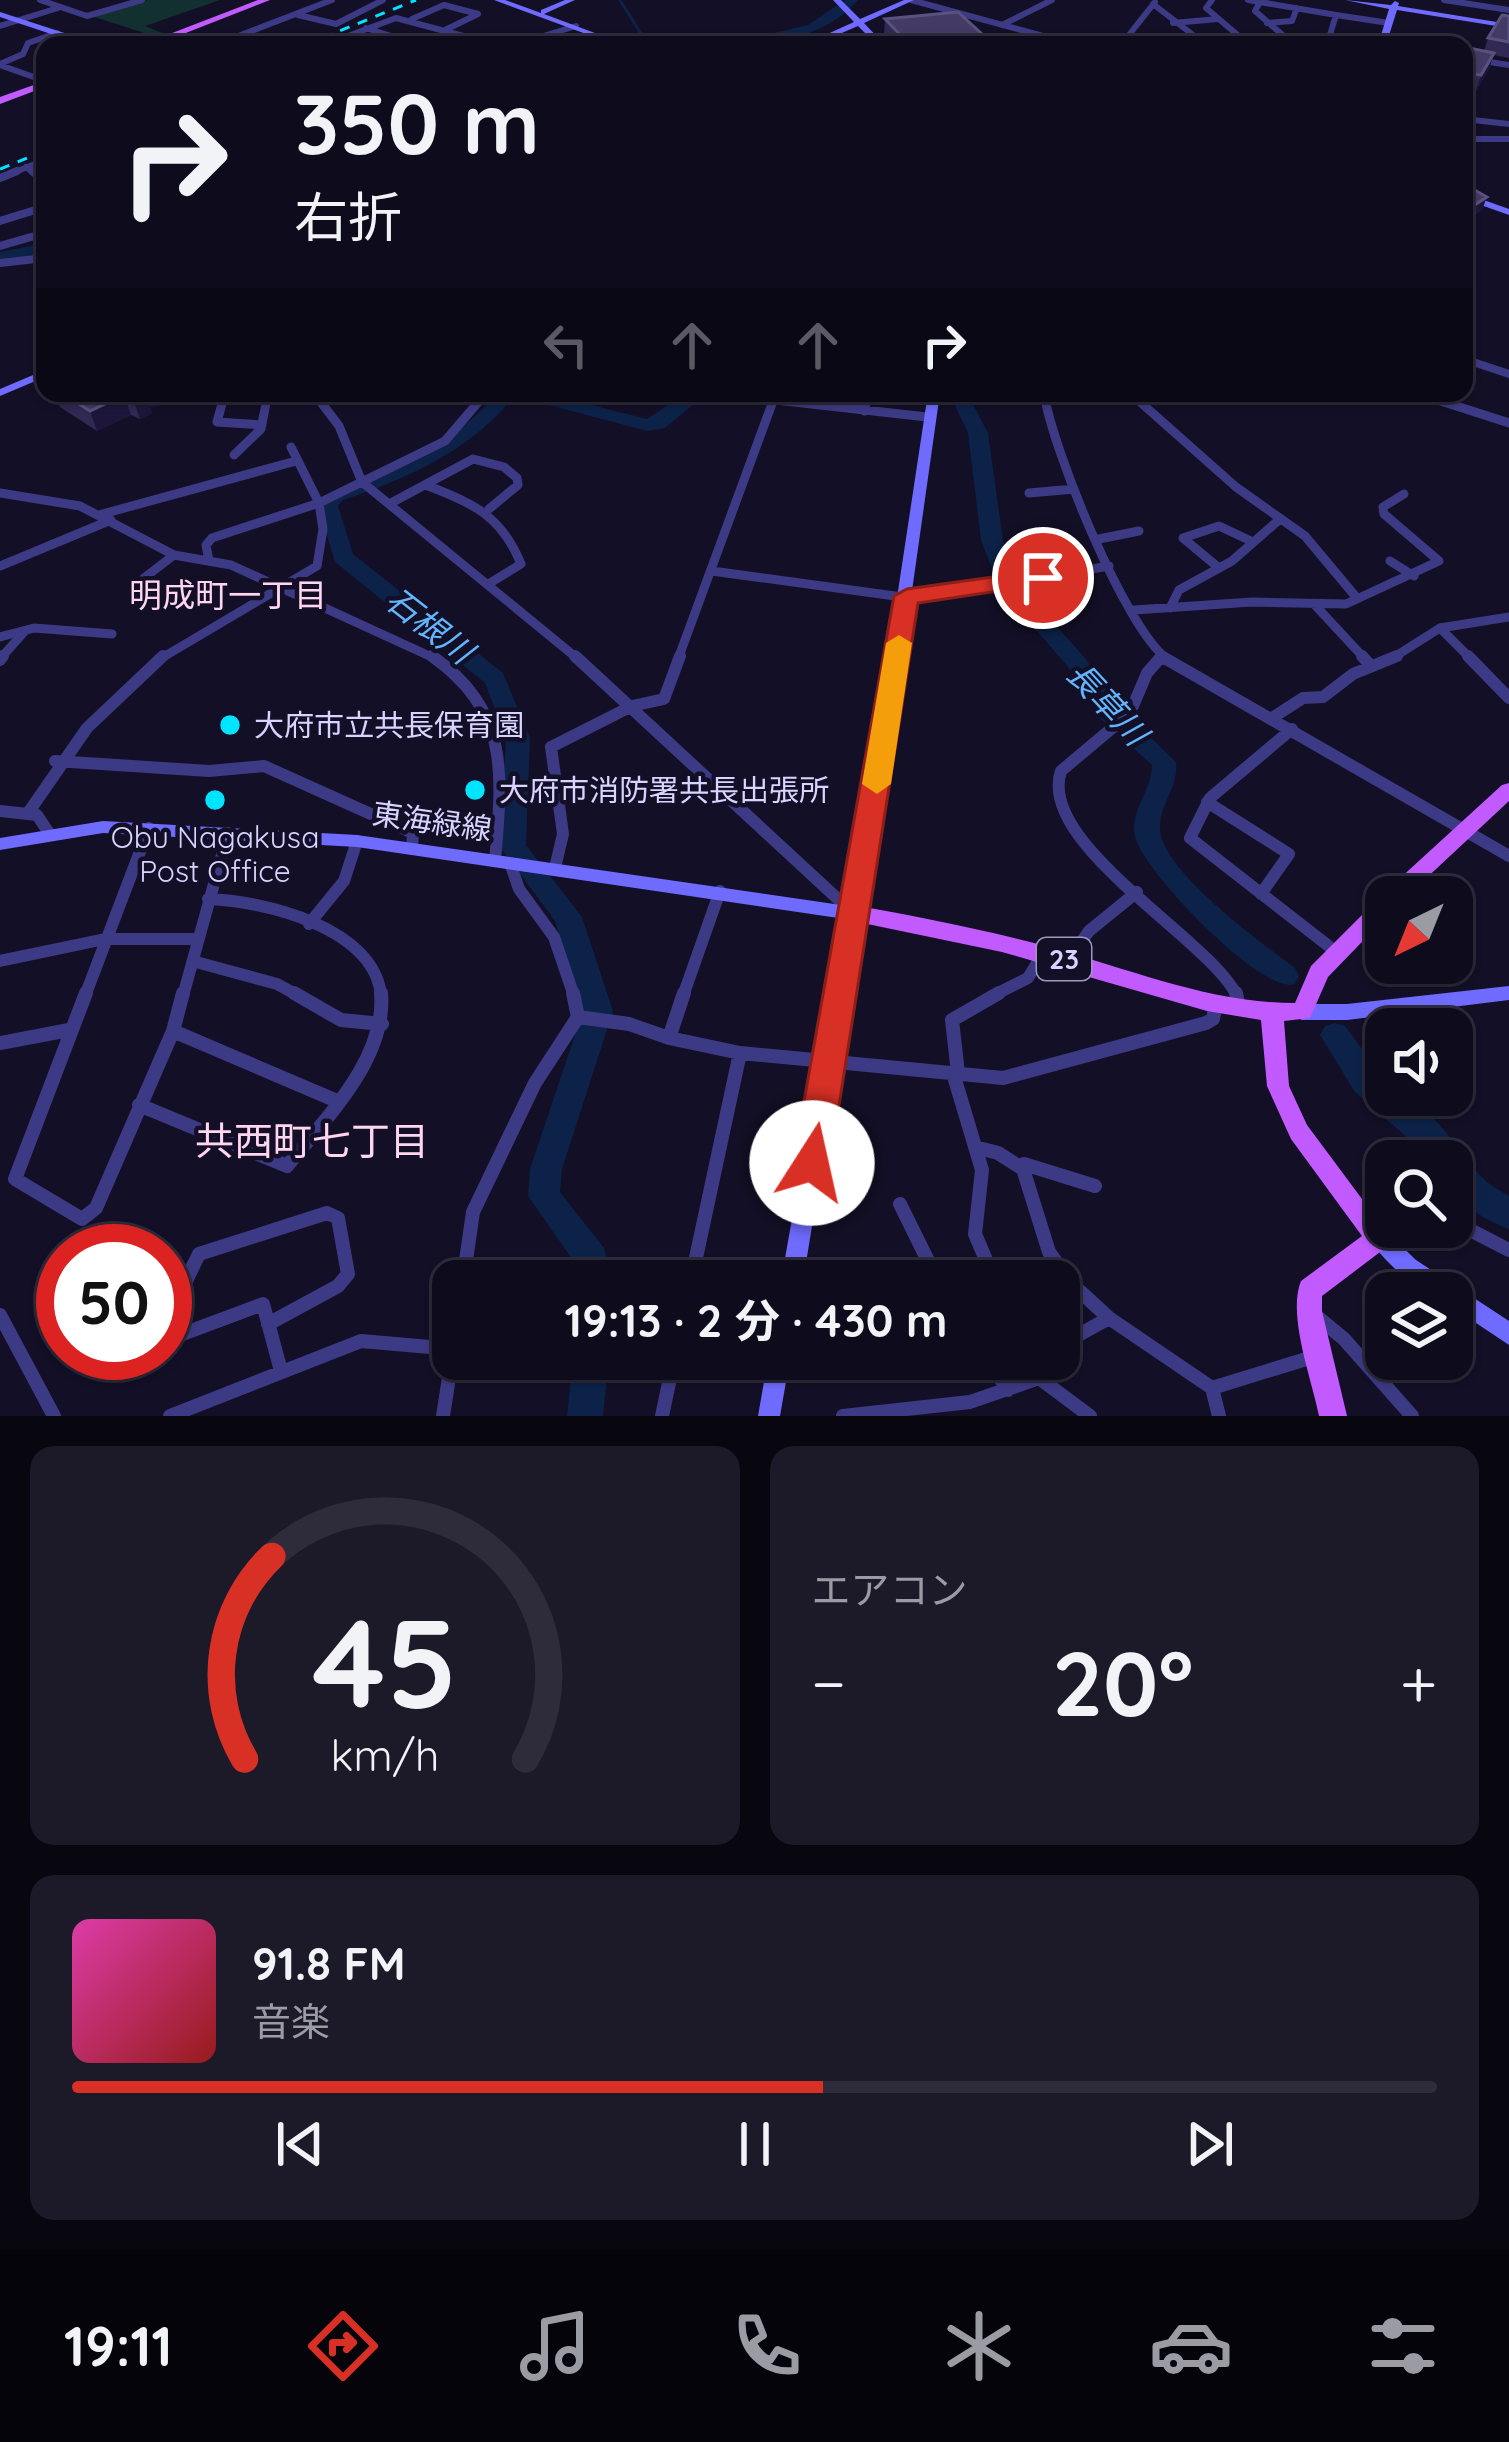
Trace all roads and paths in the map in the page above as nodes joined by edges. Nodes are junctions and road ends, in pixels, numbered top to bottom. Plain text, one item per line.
1 (40, 0) edge
2 (114, 0) edge
3 (142, 0) edge
4 (266, 0) edge
5 (308, 0) edge
6 (332, 0) edge
7 (383, 0) edge
8 (498, 0) edge
9 (571, 0) edge
10 (910, 0) edge
11 (1052, 0) edge
12 (1212, 0) edge
13 (1248, 0) edge
14 (1349, 0) edge
15 (1448, 0) edge
16 (838, 1) edge
17 (1155, 2) edge
18 (1260, 2) edge
19 (1284, 3) edge
20 (127, 4) junction
21 (323, 4) junction
22 (1395, 4) edge
23 (61, 7) junction
24 (1297, 8) junction
25 (1509, 10) edge
26 (544, 12) junction
27 (0, 14) edge
28 (295, 14) junction
29 (1336, 15) junction
30 (858, 19) junction
31 (1218, 19) junction
32 (412, 20) junction
33 (19, 21) junction
34 (1173, 23) junction
35 (1267, 23) junction
36 (1389, 23) junction
37 (1003, 25) junction
38 (0, 26) edge
39 (576, 26) junction
40 (1509, 26) edge
41 (366, 28) junction
42 (445, 29) junction
43 (57, 33) junction
44 (48, 36) edge
45 (66, 36) edge
46 (170, 36) edge
47 (238, 36) edge
48 (347, 36) edge
49 (391, 36) edge
50 (468, 36) edge
51 (543, 36) edge
52 (600, 36) edge
53 (825, 36) edge
54 (873, 36) edge
55 (1043, 36) edge
56 (1128, 36) edge
57 (1192, 36) edge
58 (1239, 36) edge
59 (1284, 36) edge
60 (1330, 36) edge
61 (1384, 36) edge
62 (36, 40) edge
63 (1473, 59) edge
64 (0, 64) edge
65 (1509, 65) edge
66 (36, 78) edge
67 (36, 86) edge
68 (0, 101) edge
69 (1473, 119) edge
70 (1509, 124) edge
71 (1473, 139) edge
72 (1509, 139) edge
73 (36, 163) edge
74 (26, 167) junction
75 (36, 174) edge
76 (0, 178) edge
77 (1473, 199) edge
78 (36, 210) edge
79 (1509, 212) edge
80 (0, 221) edge
81 (36, 235) edge
82 (0, 246) edge
83 (36, 259) edge
84 (0, 263) edge
85 (1473, 362) edge
86 (1509, 374) edge
87 (36, 378) edge
88 (0, 393) edge
89 (222, 402) edge
90 (266, 402) edge
91 (321, 402) edge
92 (478, 402) edge
93 (772, 402) edge
94 (806, 402) edge
95 (866, 402) edge
96 (931, 402) edge
97 (1045, 402) edge
98 (1141, 402) edge
99 (1445, 402) edge
100 (864, 411) junction
101 (927, 417) junction
102 (1509, 422) edge
103 (262, 425) junction
104 (291, 447) dead end
105 (234, 455) dead end
106 (296, 461) junction
107 (366, 484) junction
108 (428, 486) junction
109 (1074, 489) junction
110 (0, 493) edge
111 (1029, 494) dead end
112 (1404, 494) dead end
113 (319, 503) junction
114 (391, 503) junction
115 (489, 509) junction
116 (99, 514) junction
117 (1280, 519) junction
118 (111, 520) junction
119 (1138, 531) dead end
120 (1099, 539) junction
121 (1253, 542) junction
122 (1454, 554) dead end
123 (175, 555) junction
124 (209, 561) junction
125 (1390, 561) dead end
126 (1439, 562) junction
127 (0, 566) edge
128 (1109, 566) junction
129 (1219, 568) junction
130 (712, 571) junction
131 (1414, 576) junction
132 (490, 583) junction
133 (282, 586) junction
134 (172, 592) dead end
135 (907, 596) junction
136 (1356, 597) dead end
137 (1314, 604) junction
138 (1170, 608) junction
139 (1134, 610) junction
140 (1509, 617) edge
141 (1441, 628) junction
142 (27, 630) junction
143 (112, 634) dead end
144 (0, 637) edge
145 (1161, 657) junction
146 (0, 661) edge
147 (1372, 666) junction
148 (1509, 698) edge
149 (632, 706) junction
150 (1272, 718) junction
151 (1292, 729) junction
152 (55, 761) junction
153 (1506, 797) edge
154 (1208, 802) junction
155 (0, 811) edge
156 (28, 812) junction
157 (149, 828) junction
158 (1467, 829) junction
159 (228, 832) junction
160 (49, 833) junction
161 (357, 841) junction
162 (0, 844) edge
163 (412, 849) junction
164 (1509, 856) edge
165 (505, 862) junction
166 (550, 867) junction
167 (1417, 876) edge
168 (720, 891) junction
169 (1137, 892) junction
170 (1261, 894) junction
171 (208, 899) junction
172 (854, 913) junction
173 (1365, 923) edge
174 (310, 924) junction
175 (106, 939) junction
176 (196, 939) junction
177 (1335, 951) junction
178 (1043, 953) junction
179 (1068, 961) junction
180 (0, 962) edge
181 (196, 962) junction
182 (1509, 993) edge
183 (1216, 1004) junction
184 (1239, 1008) junction
185 (1302, 1012) junction
186 (1272, 1014) junction
187 (578, 1017) junction
188 (382, 1024) junction
189 (69, 1030) junction
190 (173, 1030) junction
191 (669, 1038) junction
192 (0, 1042) edge
193 (740, 1053) junction
194 (829, 1060) junction
195 (956, 1073) junction
196 (337, 1101) junction
197 (139, 1106) junction
198 (975, 1147) junction
199 (1022, 1165) junction
200 (1095, 1186) dead end
201 (900, 1204) dead end
202 (1365, 1219) edge
203 (1474, 1232) dead end
204 (1366, 1248) edge
205 (1389, 1248) edge
206 (1509, 1250) edge
207 (466, 1260) edge
208 (696, 1260) edge
209 (796, 1260) edge
210 (928, 1260) edge
211 (986, 1260) edge
212 (192, 1271) edge
213 (1416, 1272) edge
214 (1473, 1309) edge
215 (1309, 1311) junction
216 (0, 1315) edge
217 (1109, 1318) junction
218 (268, 1324) junction
219 (192, 1331) edge
220 (1080, 1334) edge
221 (1509, 1334) edge
222 (432, 1349) edge
223 (1320, 1355) junction
224 (281, 1371) junction
225 (449, 1380) edge
226 (670, 1380) edge
227 (775, 1380) edge
228 (1001, 1380) edge
229 (1034, 1380) edge
230 (1042, 1380) edge
231 (1212, 1388) junction
232 (1008, 1390) junction
233 (54, 1416) edge
234 (170, 1416) edge
235 (443, 1416) edge
236 (662, 1416) edge
237 (769, 1416) edge
238 (843, 1416) edge
239 (1090, 1416) edge
240 (1219, 1416) edge
241 (1333, 1416) edge
242 (1412, 1416) edge

1 - 23 street
2 - 20 street
3 - 20 street
4 - 46 main road
5 - 21 street
6 - 21 street
7 - 28 street
8 - 26 main road
9 - 26 main road
10 - 30 main road
10 - 37 street
11 - 37 street
12 - 31 street
13 - 18 street
14 - 22 main road
15 - 25 street
16 - 30 main road
17 - 34 street
17 - 56 street
18 - 19 street
18 - 35 street
19 - 24 street
20 - 23 street
21 - 28 street
22 - 36 main road
22 - 40 main road
23 - 33 street
24 - 29 street
24 - 35 street
26 - 39 main road
27 - 33 main road
28 - 47 street
29 - 36 street
29 - 60 street
30 - 53 main road
30 - 54 main road
31 - 34 street
31 - 58 street
32 - 41 street
32 - 42 street
32 - 42 street
33 - 38 street
33 - 43 main road
34 - 57 street
35 - 59 street
36 - 61 main road
37 - 55 street
39 - 51 street
39 - 52 main road
41 - 48 street
41 - 49 street
42 - 50 street
43 - 44 street
43 - 45 main road
62 - 64 street
63 - 65 street
64 - 66 street
67 - 68 main road
69 - 70 street
71 - 72 street
73 - 74 street
74 - 75 street
74 - 76 street
77 - 79 main road
78 - 80 street
81 - 82 street
83 - 84 street
85 - 86 street
87 - 88 main road
89 - 103 street
90 - 103 street
91 - 107 street
92 - 107 street
93 - 130 street
94 - 100 street
95 - 100 street
96 - 101 main road
97 - 109 street
98 - 117 street
99 - 102 street
100 - 101 street
101 - 135 main road
103 - 105 street
104 - 106 street
106 - 113 street
106 - 116 street
107 - 113 street
107 - 114 street
108 - 114 street
108 - 115 street
108 - 115 street
109 - 111 street
109 - 120 street
110 - 116 street
112 - 126 street
113 - 124 street
113 - 133 street
114 - 132 street
115 - 132 street
116 - 118 street
117 - 121 street
117 - 136 street
118 - 123 street
118 - 127 street
119 - 120 street
120 - 128 street
121 - 129 street
121 - 129 street
122 - 126 street
123 - 124 street
123 - 134 street
124 - 133 street
125 - 131 street
126 - 131 street
128 - 135 street
128 - 139 street
129 - 138 street
130 - 135 street
130 - 149 street
131 - 137 street
132 - 149 street
133 - 152 street
133 - 165 street
135 - 172 main road
137 - 138 street
137 - 147 street
138 - 139 street
139 - 145 street
140 - 141 street
141 - 147 street
141 - 148 street
142 - 143 street
142 - 144 street
142 - 146 street
145 - 150 street
145 - 169 street
147 - 150 street
149 - 166 street
149 - 172 street
150 - 151 street
151 - 154 street
151 - 158 street
152 - 156 street
152 - 163 street
153 - 158 main road
154 - 170 street
154 - 170 street
155 - 156 street
156 - 160 street
157 - 159 main road, 東海緑線
157 - 160 main road, 東海緑線
157 - 175 street
158 - 164 street
158 - 167 main road
159 - 161 main road, 東海緑線
159 - 171 street
160 - 162 main road, 東海緑線
161 - 163 main road, 東海緑線
161 - 174 street
163 - 165 main road, 東海緑線
165 - 166 main road, 東海緑線
165 - 187 street
166 - 168 main road, 東海緑線
168 - 172 main road, 東海緑線
168 - 191 street
169 - 179 street
169 - 184 street
170 - 177 street
171 - 174 street
171 - 176 street
172 - 178 main road, 23
172 - 194 main road
173 - 177 main road
174 - 188 street
175 - 176 street
175 - 180 street
175 - 189 street
176 - 181 street
177 - 185 main road
178 - 179 main road, 23
178 - 195 street
179 - 183 main road, 23
181 - 188 street
181 - 190 street
182 - 185 main road
183 - 184 main road, 23
183 - 195 street
184 - 186 main road, 23
185 - 186 main road, 23
186 - 202 main road
187 - 191 street
187 - 207 street
188 - 196 street
189 - 192 street
189 - 197 street
190 - 196 street
190 - 197 street
191 - 193 street
193 - 194 street
193 - 208 street
194 - 195 street
194 - 209 main road
195 - 198 street
196 - 197 street
198 - 199 street
198 - 211 street
199 - 200 street
199 - 217 street
201 - 210 street
203 - 206 street
204 - 215 main road
205 - 213 main road
212 - 218 street
214 - 221 main road
215 - 223 main road
215 - 242 street
216 - 233 street
217 - 220 street
217 - 231 street
218 - 219 street
218 - 224 street
222 - 224 street
223 - 231 street
223 - 241 main road
224 - 234 street
225 - 235 street
226 - 236 street
227 - 237 main road
228 - 232 street
229 - 232 street
230 - 239 street
231 - 240 street
232 - 238 street

